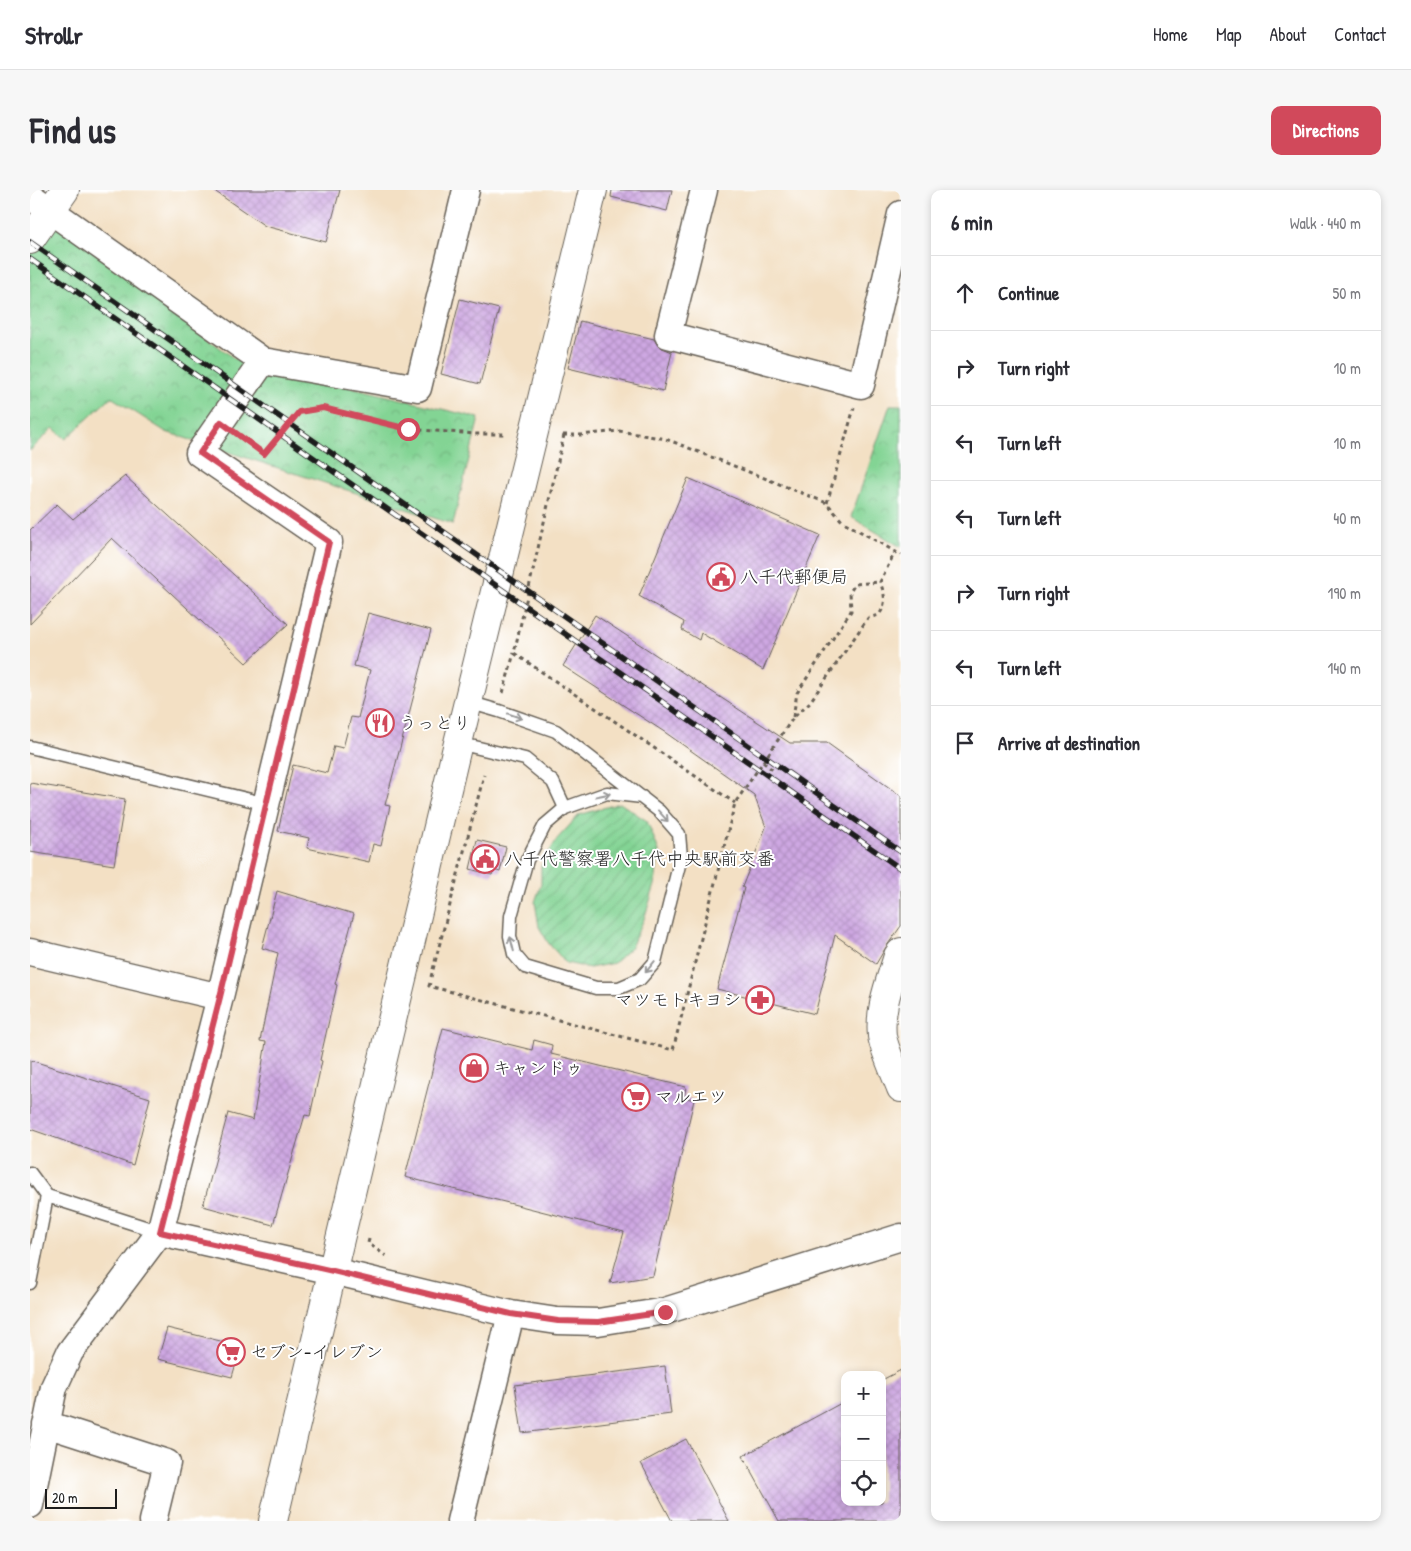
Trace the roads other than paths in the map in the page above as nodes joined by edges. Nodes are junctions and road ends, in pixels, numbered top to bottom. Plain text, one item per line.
1 (466, 190) edge
2 (593, 190) edge
3 (704, 190) edge
4 (49, 199) edge
5 (901, 214) edge
6 (30, 240) edge
7 (264, 361) junction
8 (468, 702) junction
9 (458, 743) junction
10 (30, 747) edge
11 (642, 798) junction
12 (267, 804) junction
13 (565, 808) junction
14 (30, 952) edge
15 (901, 952) edge
16 (220, 997) junction
17 (901, 1088) edge
18 (30, 1173) edge
19 (47, 1196) junction
20 (160, 1232) junction
21 (901, 1237) edge
22 (333, 1271) junction
23 (30, 1283) edge
24 (511, 1314) junction
25 (46, 1424) junction
26 (30, 1505) edge
27 (153, 1521) edge
28 (272, 1521) edge
29 (460, 1521) edge

1 - 7 street
2 - 8 street
3 - 5 street
4 - 6 street
4 - 7 street
7 - 12 street
8 - 9 street
8 -> 11 lane
9 - 13 lane
9 - 22 street
10 - 12 lane
13 -> 11 lane
11 -> 13 lane
12 - 16 street
14 - 16 street
15 - 17 street
16 - 20 street
18 - 19 lane
19 - 20 lane
19 - 23 lane
20 - 22 street
20 - 25 street
21 - 24 street
22 - 24 street
22 - 28 street
24 - 29 street
25 - 26 street
25 - 27 street

